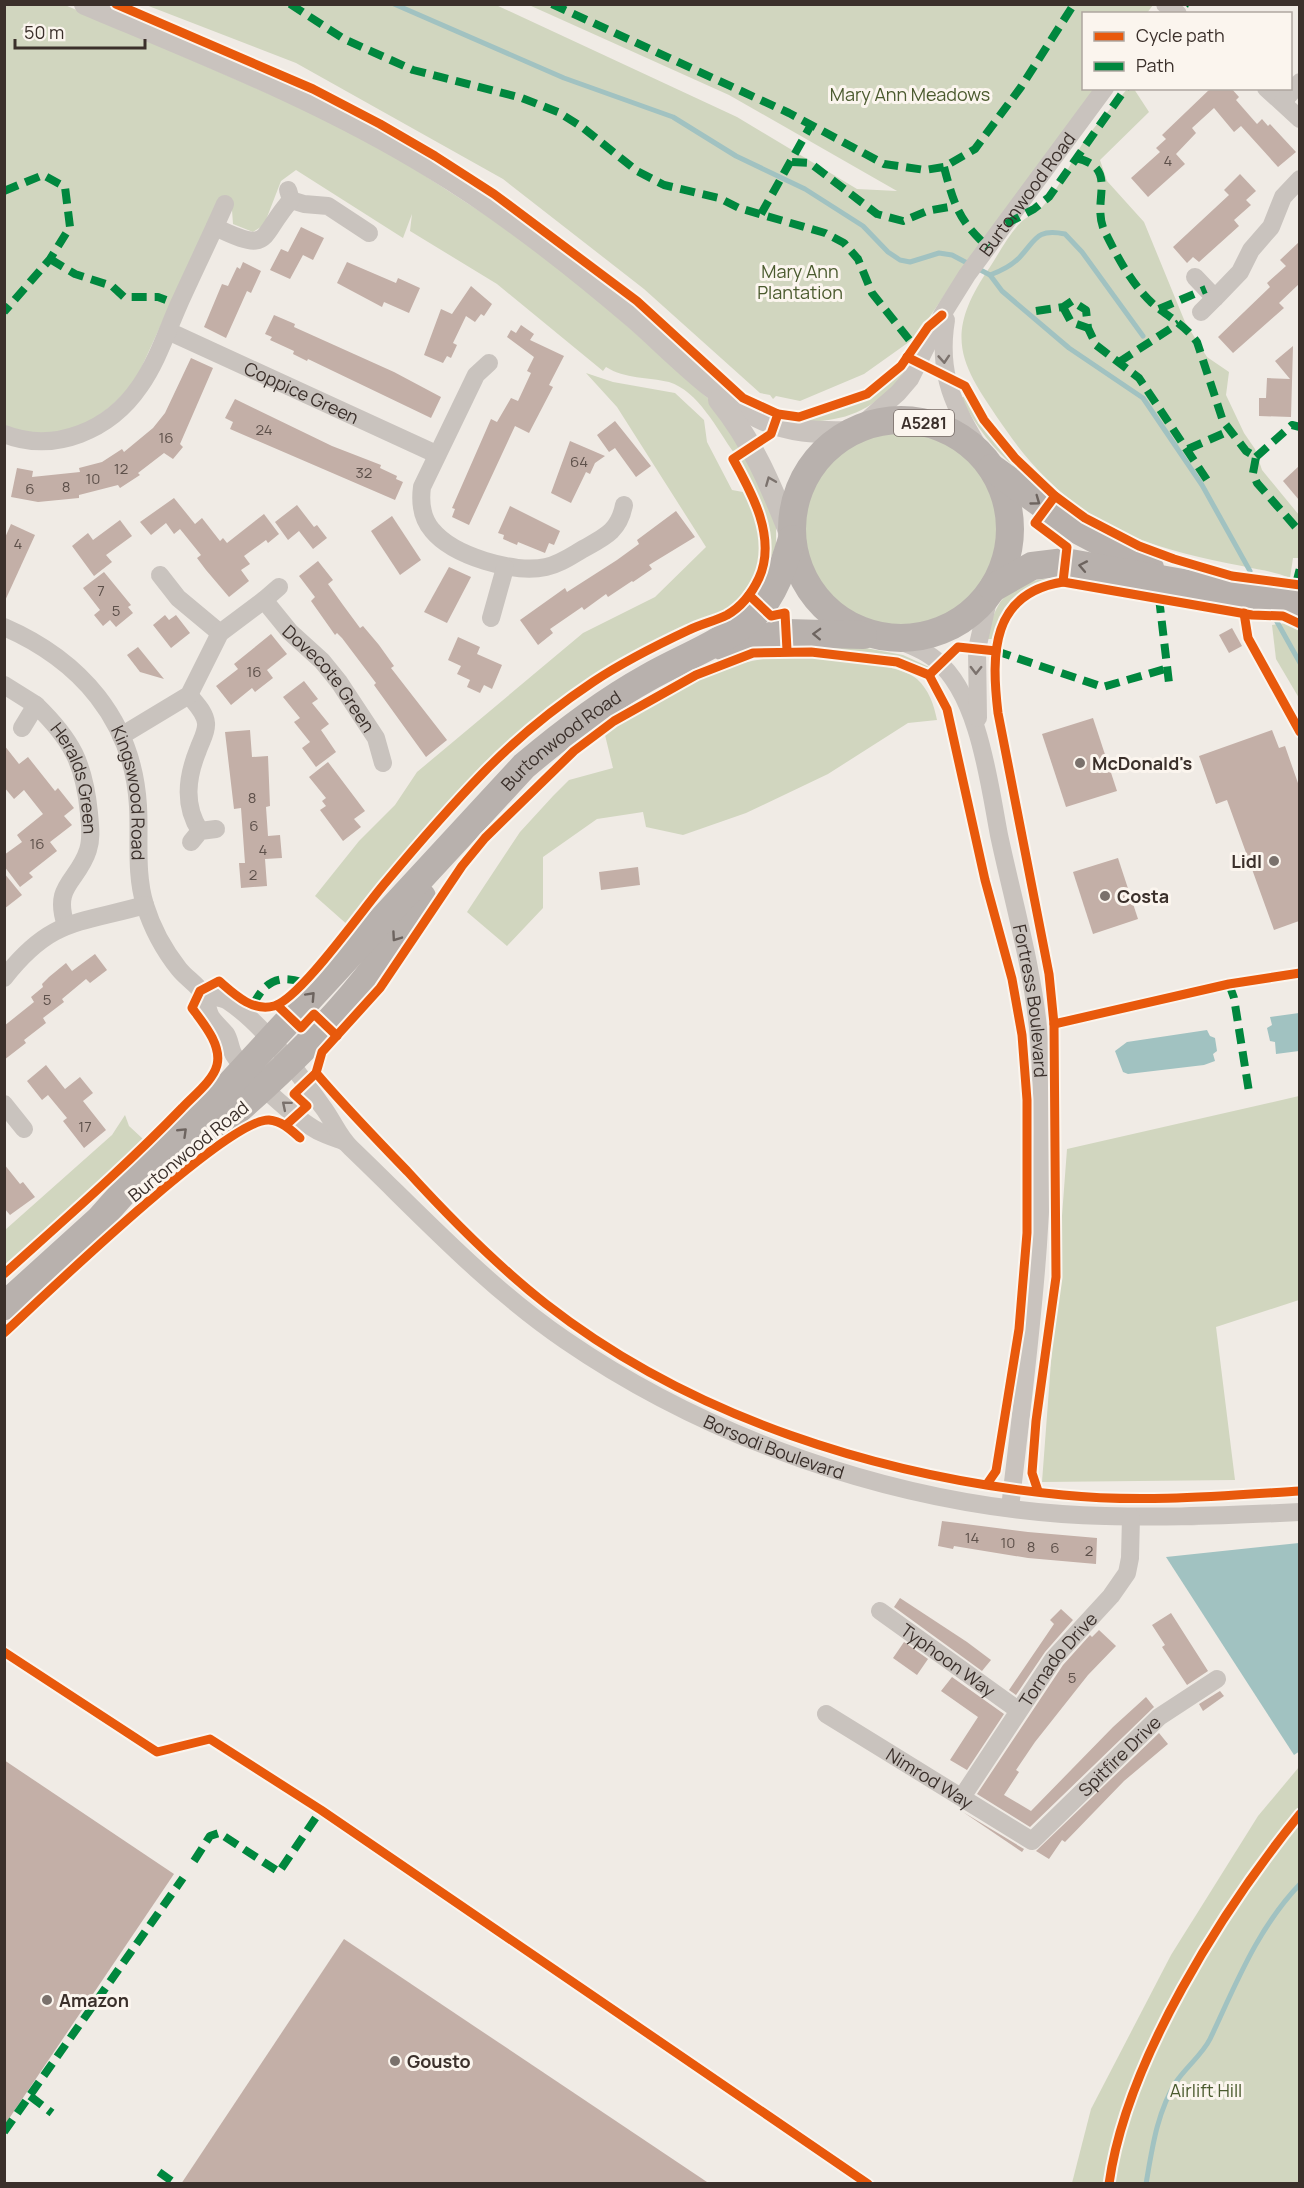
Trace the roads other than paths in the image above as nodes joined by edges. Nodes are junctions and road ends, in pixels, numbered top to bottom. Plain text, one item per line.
1 (85, 4) edge
2 (1299, 82) edge
3 (1104, 90) edge
4 (1268, 90) edge
5 (1283, 102) junction
6 (1299, 119) edge
7 (1299, 179) edge
8 (225, 204) dead end
9 (215, 227) junction
10 (369, 233) dead end
11 (1195, 277) dead end
12 (1215, 298) junction
13 (951, 301) junction
14 (1201, 312) dead end
15 (168, 331) junction
16 (490, 362) dead end
17 (702, 379) junction
18 (854, 430) junction
19 (4, 434) edge
20 (436, 454) junction
21 (988, 464) junction
22 (624, 502) dead end
23 (791, 538) junction
24 (505, 567) junction
25 (159, 574) dead end
26 (1183, 581) junction
27 (279, 587) dead end
28 (992, 590) junction
29 (264, 600) junction
30 (1299, 604) edge
31 (491, 618) dead end
32 (4, 627) edge
33 (220, 633) junction
34 (883, 637) junction
35 (694, 654) junction
36 (4, 685) edge
37 (189, 695) junction
38 (36, 705) junction
39 (22, 728) dead end
40 (122, 736) junction
41 (981, 748) junction
42 (382, 764) dead end
43 (202, 834) dead end
44 (447, 851) junction
45 (145, 904) junction
46 (66, 925) junction
47 (4, 978) edge
48 (204, 995) junction
49 (271, 1039) junction
50 (288, 1063) junction
51 (245, 1068) junction
52 (265, 1088) junction
53 (4, 1104) edge
54 (25, 1131) dead end
55 (343, 1141) junction
56 (99, 1220) junction
57 (4, 1306) edge
58 (1010, 1508) junction
59 (1299, 1512) edge
60 (1131, 1517) junction
61 (880, 1611) dead end
62 (1216, 1679) dead end
63 (1018, 1710) junction
64 (826, 1714) dead end
65 (962, 1797) junction
66 (1032, 1841) joint

1 - 17 street
2 - 5 street
3 - 13 street, Burtonwood Road
4 - 5 street
5 - 6 street
7 - 12 street
8 - 9 street
9 - 10 street
9 - 15 street
11 - 12 street
12 - 14 street
13 - 18 street, Burtonwood Road
13 -> 21 street, Burtonwood Road
15 - 19 street
15 - 20 street, Coppice Green
16 - 20 street
17 - 18 street
23 -> 17 street
18 - 21 main road, A5281
18 - 23 main road, A5281
20 - 24 street
21 -> 26 main road, A5281
21 - 28 main road, A5281
22 - 24 street
23 - 34 main road, A5281
23 - 35 main road, Burtonwood Road / A5281
24 - 31 street
25 - 33 street
26 -> 28 main road, A5281
26 - 30 main road, A5281
27 - 29 street
28 - 34 main road, A5281
28 -> 41 street, Fortress Boulevard
29 - 33 street
29 - 42 street, Dovecote Green
32 - 40 street, Kingswood Road
33 - 37 street
34 -> 35 main road, Burtonwood Road / A5281
34 - 41 street, Fortress Boulevard
35 - 44 main road, Burtonwood Road / A5281
36 - 38 street, Heralds Green
37 - 40 street
37 - 43 street
38 - 39 street, Heralds Green
38 - 46 street, Heralds Green
40 - 45 street, Kingswood Road
41 - 58 street, Fortress Boulevard
49 -> 44 main road, Burtonwood Road / A5281
44 -> 50 main road, Burtonwood Road / A5281
45 - 46 street
45 - 48 street, Kingswood Road
46 - 47 street
48 - 49 street
48 - 51 street, Kingswood Road
49 - 50 street, Borsodi Boulevard
49 - 51 main road, Burtonwood Road / A5281
50 - 52 main road, Burtonwood Road / A5281
50 - 55 street, Borsodi Boulevard
51 - 52 street, Kingswood Road
56 -> 51 main road, Burtonwood Road / A5281
55 -> 52 street, Borsodi Boulevard
52 - 56 main road, Burtonwood Road / A5281
53 - 54 street
55 - 58 street, Borsodi Boulevard
56 - 57 main road, Burtonwood Road / A5281
58 - 60 street, Borsodi Boulevard
59 - 60 street, Borsodi Boulevard
60 - 63 street, Tornado Drive
61 - 63 street, Typhoon Way
62 - 66 street, Spitfire Drive
63 - 65 street, Tornado Drive
64 - 65 street, Nimrod Way
65 - 66 street, Nimrod Way

